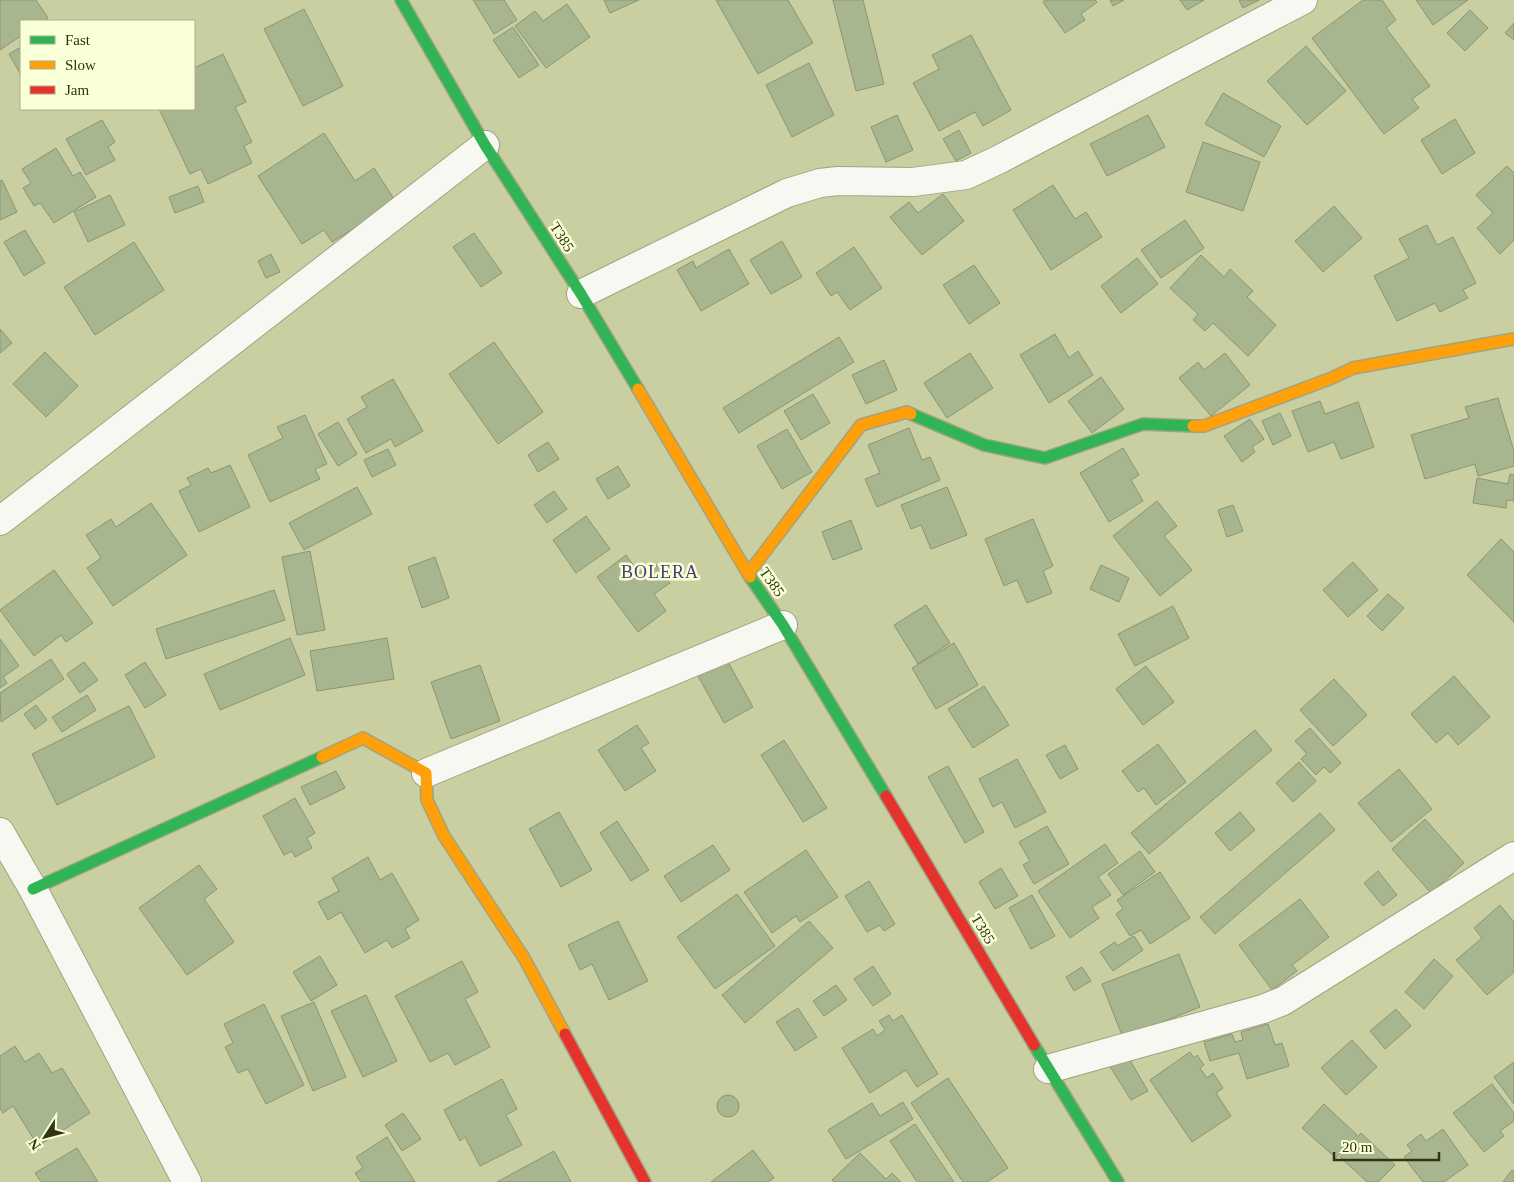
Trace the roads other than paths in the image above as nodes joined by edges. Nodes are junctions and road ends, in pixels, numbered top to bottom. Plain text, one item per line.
1 (401, 0) edge
2 (1303, 0) edge
3 (485, 145) junction
4 (581, 294) junction
5 (1514, 339) edge
6 (0, 521) edge
7 (748, 574) junction
8 (783, 625) junction
9 (426, 773) junction
10 (0, 832) edge
11 (1514, 856) edge
12 (33, 889) junction
13 (1048, 1069) junction
14 (187, 1182) edge
15 (645, 1182) edge
16 (1118, 1182) edge

1 - 3 street, T385 / T385
2 - 4 street
3 - 4 street, T385 / T385
3 - 6 street
4 - 7 street, T385 / T385
5 - 7 street
7 - 8 street, T385 / T385
8 - 9 street
8 - 13 street, T385 / T385
9 - 12 street
9 - 15 street
10 - 12 street
11 - 13 street
12 - 14 street
13 - 16 street, T385 / T385

